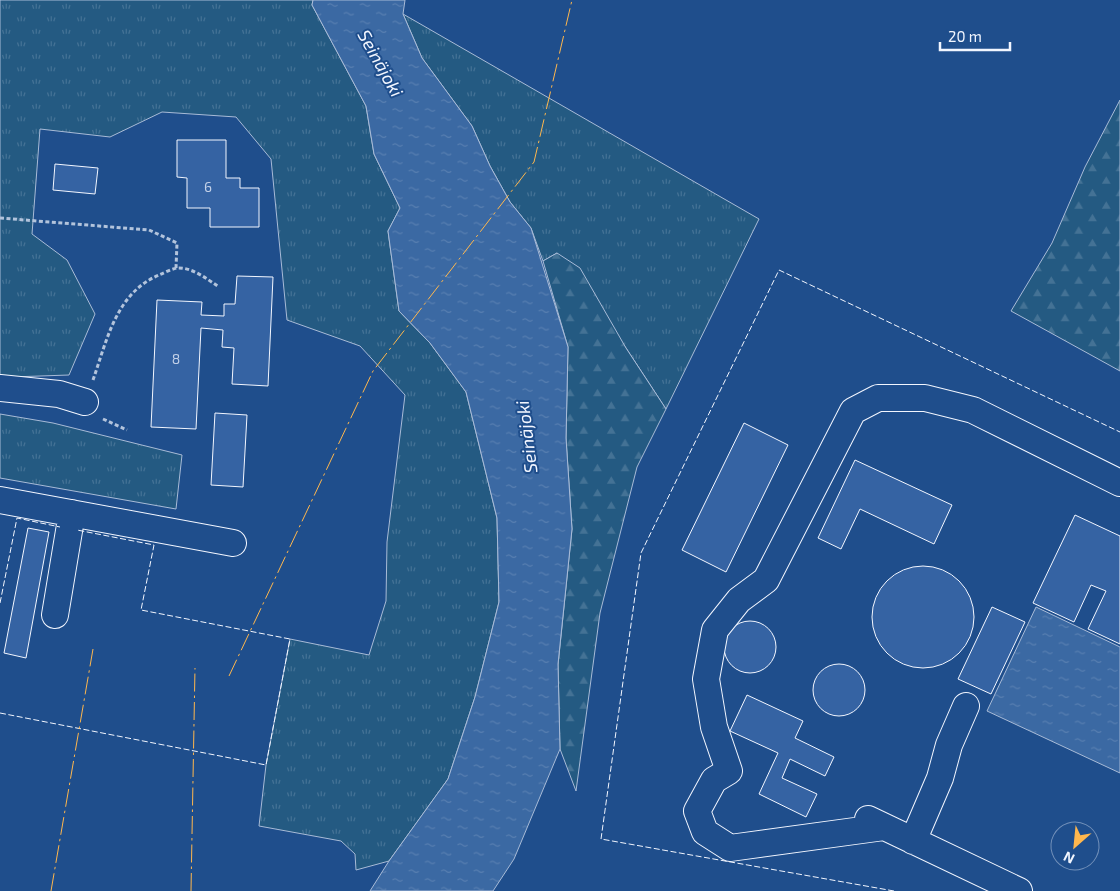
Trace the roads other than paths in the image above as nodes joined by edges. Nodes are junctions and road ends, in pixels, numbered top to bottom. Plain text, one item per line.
1 (0, 388) edge
2 (85, 402) road end
3 (1120, 483) edge
4 (0, 500) edge
5 (72, 514) junction
6 (232, 543) dead end
7 (54, 615) dead end
8 (966, 706) dead end
9 (858, 815) dead end
10 (884, 827) junction
11 (913, 841) junction
12 (1019, 891) edge

1 - 2 lane
3 - 10 lane
4 - 5 lane
5 - 6 lane
5 - 7 lane
8 - 11 lane
9 - 10 lane
10 - 11 lane
11 - 12 lane

